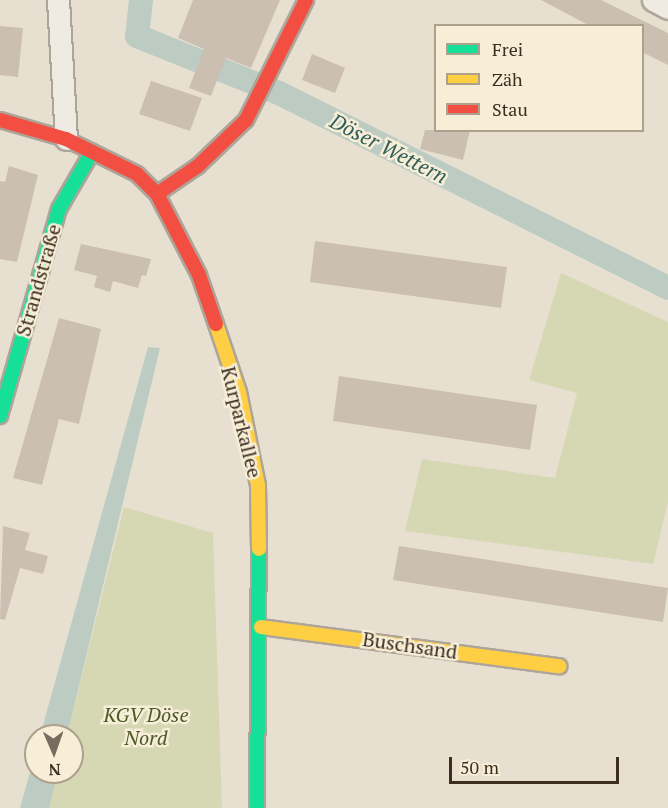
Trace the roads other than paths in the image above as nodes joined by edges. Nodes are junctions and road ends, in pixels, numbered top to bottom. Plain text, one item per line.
1 (58, 0) edge
2 (306, 0) edge
3 (653, 0) edge
4 (668, 8) edge
5 (0, 120) edge
6 (66, 139) junction
7 (92, 152) junction
8 (157, 194) junction
9 (0, 416) edge
10 (261, 627) junction
11 (559, 666) dead end
12 (257, 808) edge

1 - 6 street
2 - 8 street
3 - 4 street
5 - 6 street, Kurparkallee
6 - 7 street, Kurparkallee
7 - 8 street, Kurparkallee
7 - 9 street, Strandstraße
8 - 10 street, Kurparkallee
10 - 11 street, Buschsand
10 - 12 street, Kurparkallee

